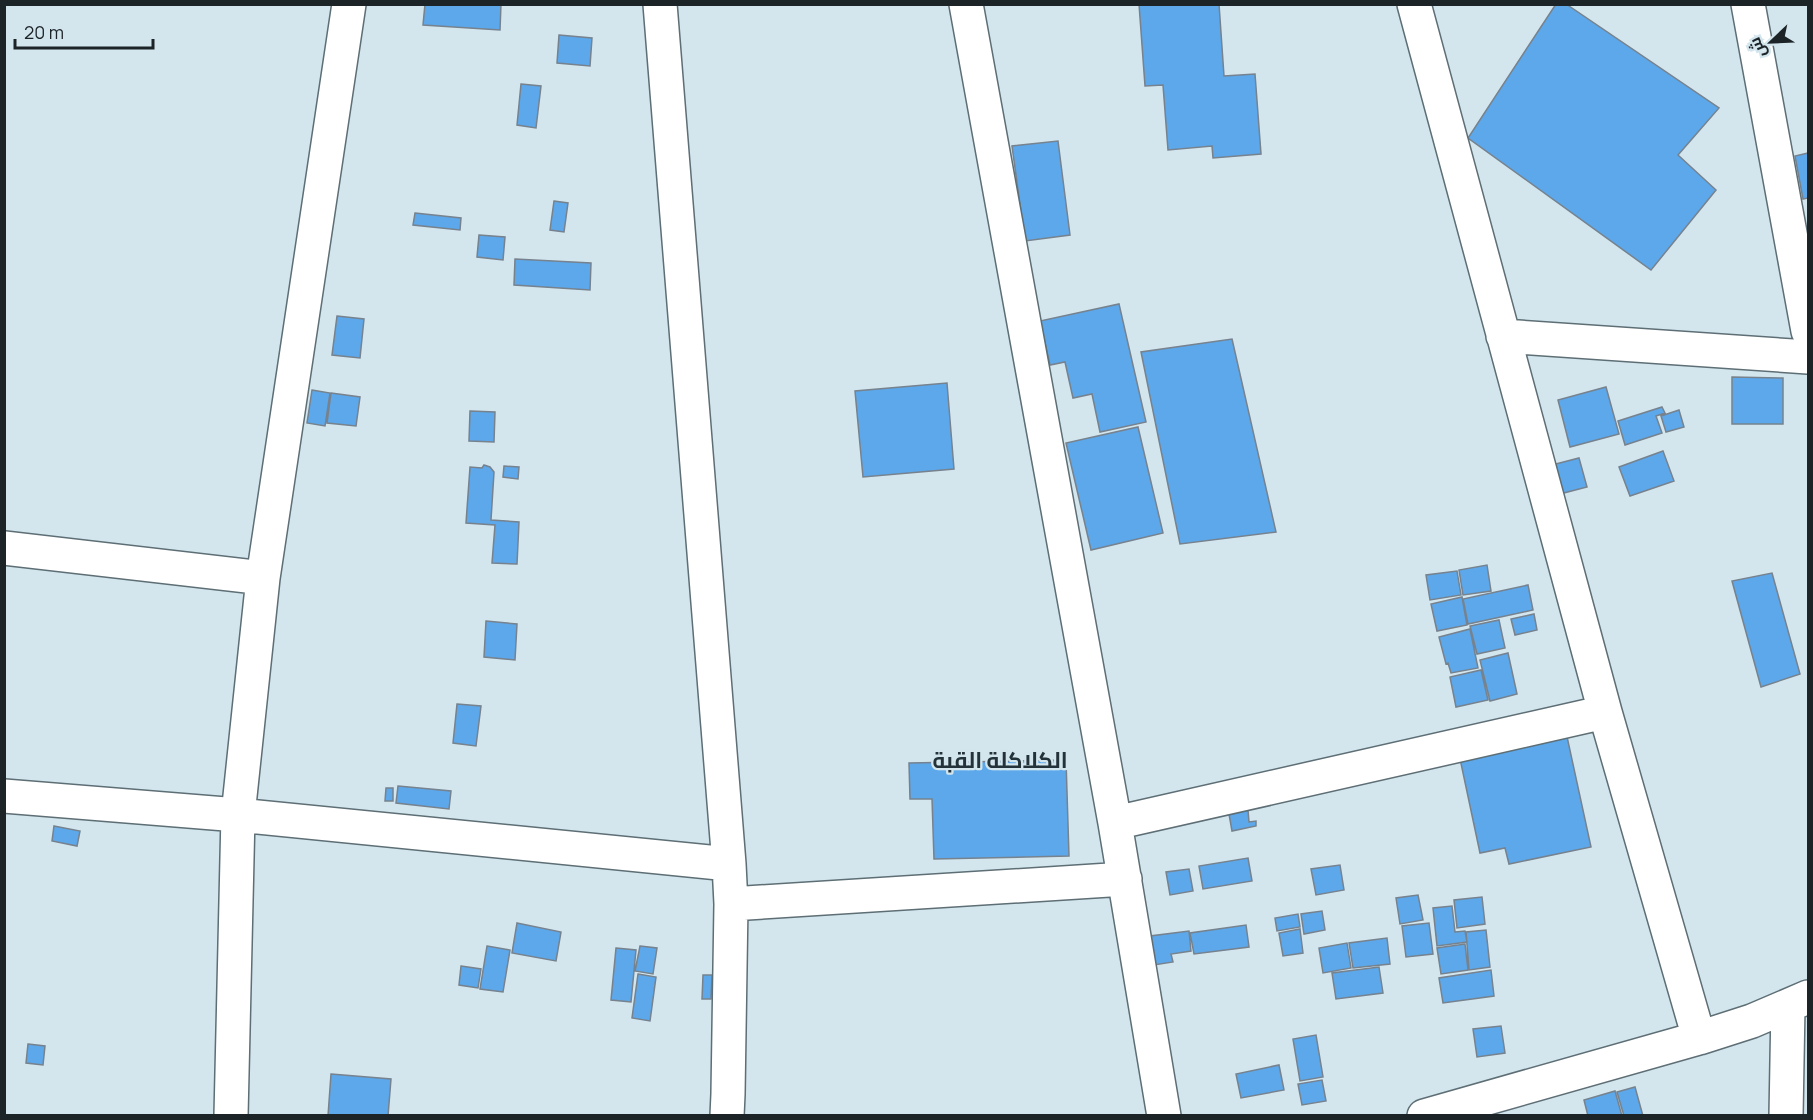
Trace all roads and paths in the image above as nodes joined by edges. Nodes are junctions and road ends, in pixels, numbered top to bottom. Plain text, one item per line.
1 (349, 4) edge
2 (660, 4) edge
3 (966, 4) edge
4 (1414, 4) edge
5 (1748, 4) edge
6 (1809, 331) edge
7 (1503, 336) junction
8 (1809, 357) edge
9 (4, 548) edge
10 (263, 578) junction
11 (1605, 712) junction
12 (4, 796) edge
13 (238, 815) junction
14 (1115, 823) junction
15 (729, 864) junction
16 (1125, 879) junction
17 (731, 904) junction
18 (1798, 1002) edge
19 (1699, 1038) junction
20 (231, 1116) edge
21 (727, 1116) edge
22 (1164, 1116) edge
23 (1425, 1116) edge
24 (1786, 1116) edge

1 - 10 street
2 - 15 street
3 - 14 street
4 - 7 street
5 - 6 street
7 - 8 street
7 - 11 street
9 - 10 street
10 - 13 street
11 - 14 street
11 - 19 street
12 - 13 street
13 - 15 street
13 - 20 street
14 - 16 street
15 - 17 street
16 - 17 street
16 - 22 street
17 - 21 street
18 - 19 street
18 - 24 street
19 - 23 street

